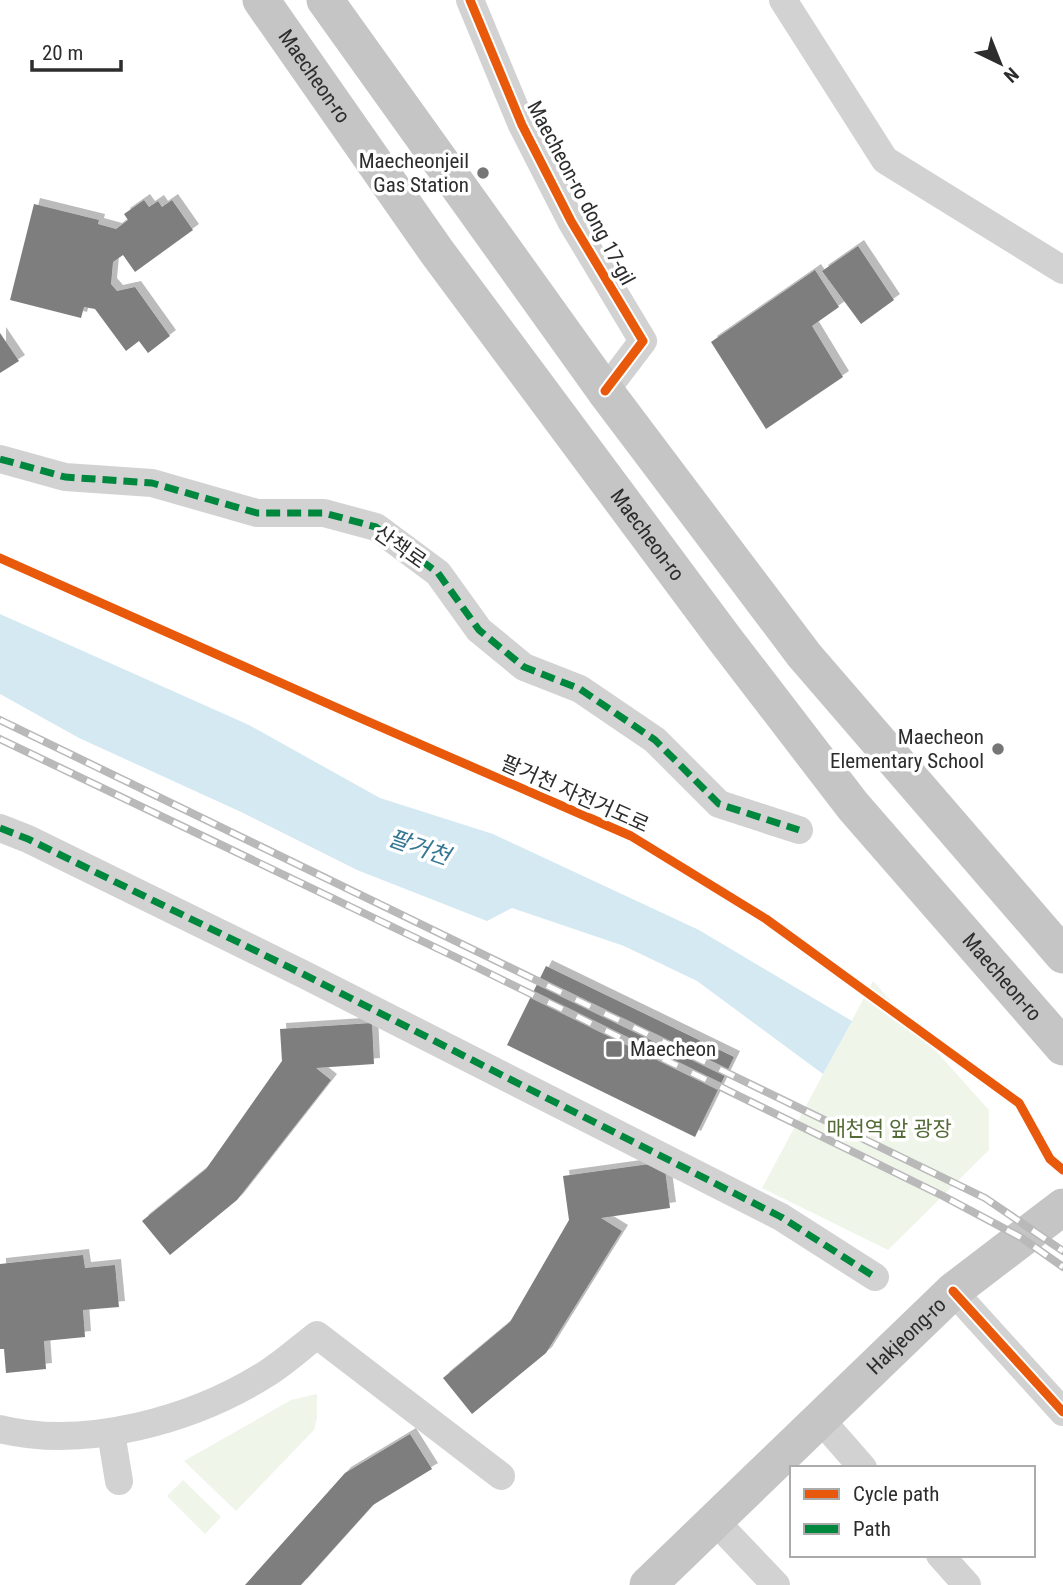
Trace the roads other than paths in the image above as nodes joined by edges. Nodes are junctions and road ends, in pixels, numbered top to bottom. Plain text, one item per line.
1 (261, 0) edge
2 (325, 0) edge
3 (470, 0) edge
4 (783, 0) edge
5 (1063, 270) edge
6 (606, 391) junction
7 (0, 459) edge
8 (0, 828) edge
9 (799, 830) dead end
10 (1063, 955) edge
11 (1063, 1047) edge
12 (1063, 1207) edge
13 (875, 1277) dead end
14 (953, 1291) junction
15 (1063, 1412) edge
16 (821, 1420) junction
17 (0, 1429) edge
18 (111, 1433) junction
19 (861, 1466) edge
20 (501, 1476) dead end
21 (118, 1481) dead end
22 (716, 1521) junction
23 (942, 1557) edge
24 (648, 1585) edge
25 (776, 1585) edge
26 (967, 1585) edge

1 - 11 main road, Maecheon-ro
2 - 6 main road
3 - 6 street, Maecheon-ro dong 17-gil
4 - 5 street
6 - 10 main road
7 - 9 street, 산책로
8 - 13 street
12 - 14 main road, Hakjeong-ro
14 - 15 street
14 - 16 main road, Hakjeong-ro
16 - 19 street
16 - 22 main road, Hakjeong-ro
17 - 18 street
18 - 20 street
18 - 21 street
22 - 24 main road, Hakjeong-ro
22 - 25 street
23 - 26 street

